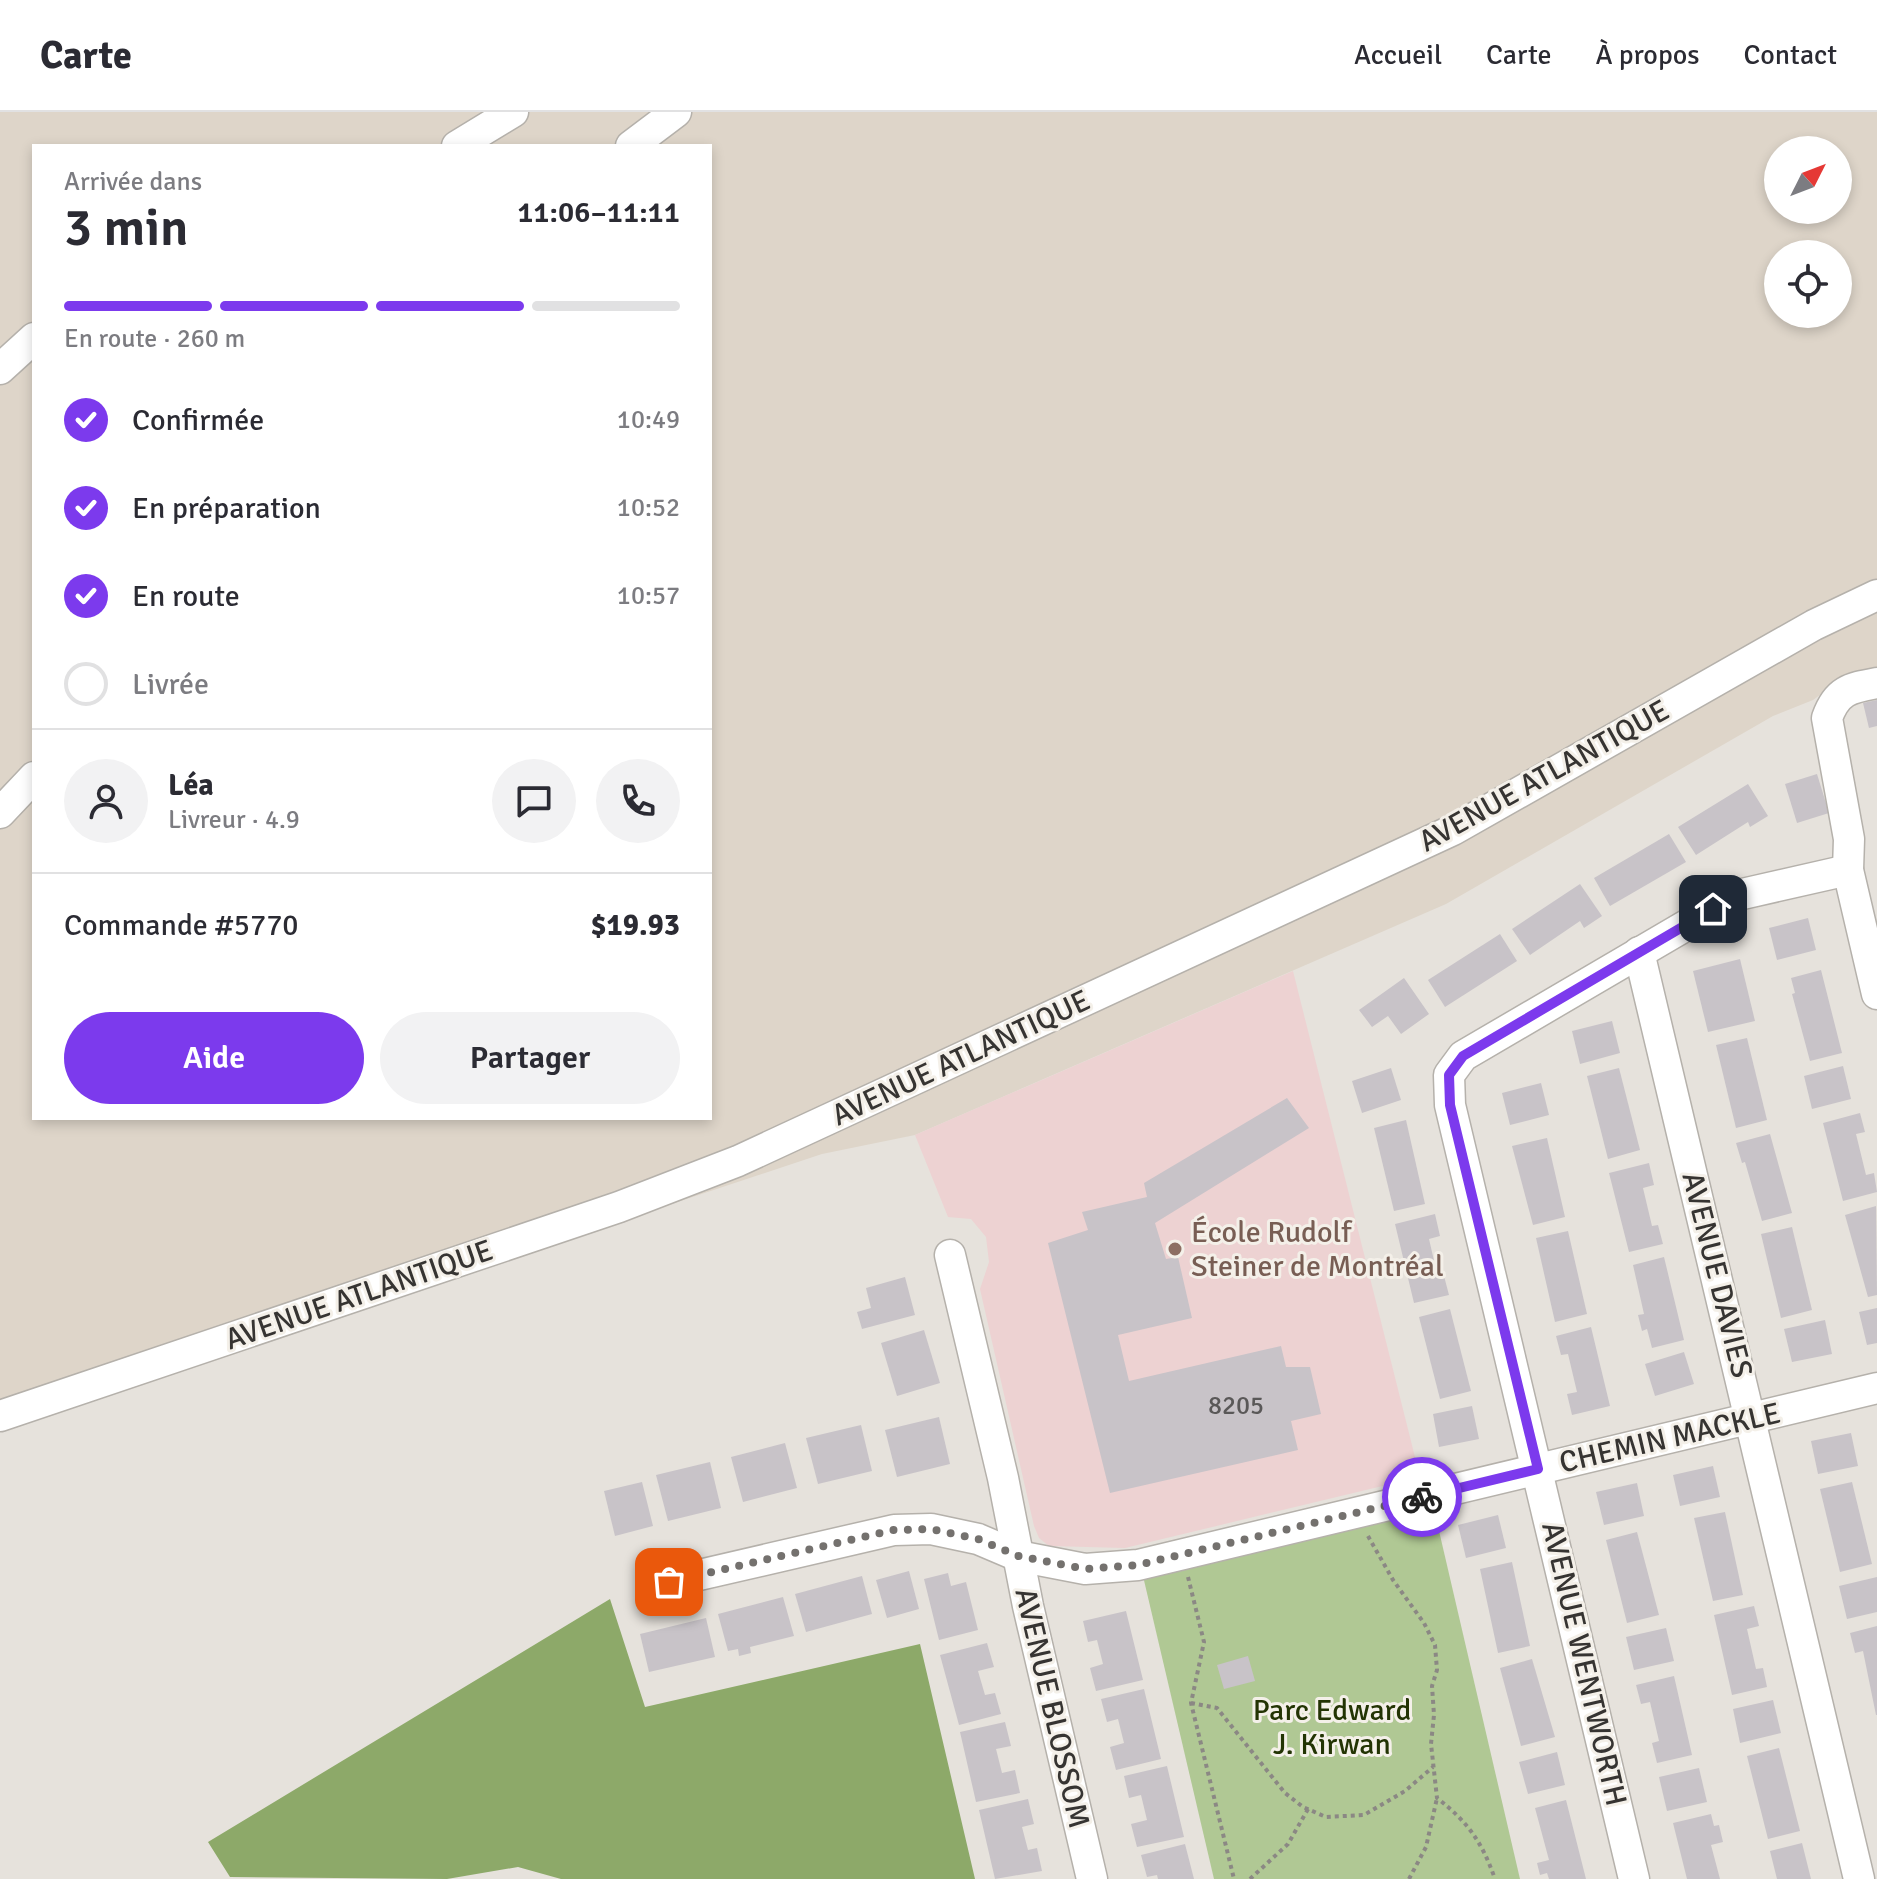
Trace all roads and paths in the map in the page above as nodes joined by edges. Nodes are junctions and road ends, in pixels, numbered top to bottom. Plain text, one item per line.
1 (513, 112) edge
2 (676, 112) edge
3 (460, 144) edge
4 (634, 144) edge
5 (32, 340) edge
6 (0, 369) edge
7 (1877, 595) edge
8 (1877, 683) edge
9 (32, 779) edge
10 (0, 813) edge
11 (1848, 870) junction
12 (1639, 952) junction
13 (1877, 994) edge
14 (950, 1255) dead end
15 (1877, 1388) edge
16 (0, 1416) edge
17 (1752, 1420) junction
18 (1538, 1469) junction
19 (1356, 1512) junction
20 (1183, 1555) junction
21 (1018, 1556) junction
22 (669, 1582) dead end
23 (1191, 1703) junction
24 (1434, 1766) junction
25 (1437, 1798) junction
26 (1308, 1809) junction
27 (1092, 1879) edge
28 (1234, 1879) edge
29 (1250, 1879) edge
30 (1409, 1879) edge
31 (1495, 1879) edge
32 (1634, 1879) edge
33 (1859, 1879) edge

1 - 3 street
2 - 4 street
5 - 6 street
7 - 16 street, AVENUE ATLANTIQUE
8 - 11 street
9 - 10 street
11 - 12 street
11 - 13 street
12 - 17 street, AVENUE DAVIES
12 - 18 street, AVENUE WENTWORTH
14 - 21 street, AVENUE BLOSSOM
15 - 17 street, CHEMIN MACKLE
17 - 18 street, CHEMIN MACKLE
17 - 33 street, AVENUE DAVIES
18 - 19 street, CHEMIN MACKLE
18 - 32 street, AVENUE WENTWORTH
19 - 20 street, CHEMIN MACKLE
19 - 24 path
20 - 21 street, CHEMIN MACKLE
20 - 23 path
21 - 22 street, CHEMIN MACKLE
21 - 27 street, AVENUE BLOSSOM
23 - 26 path
23 - 28 path
24 - 25 path
24 - 26 path
25 - 30 path
25 - 31 path
26 - 29 path

